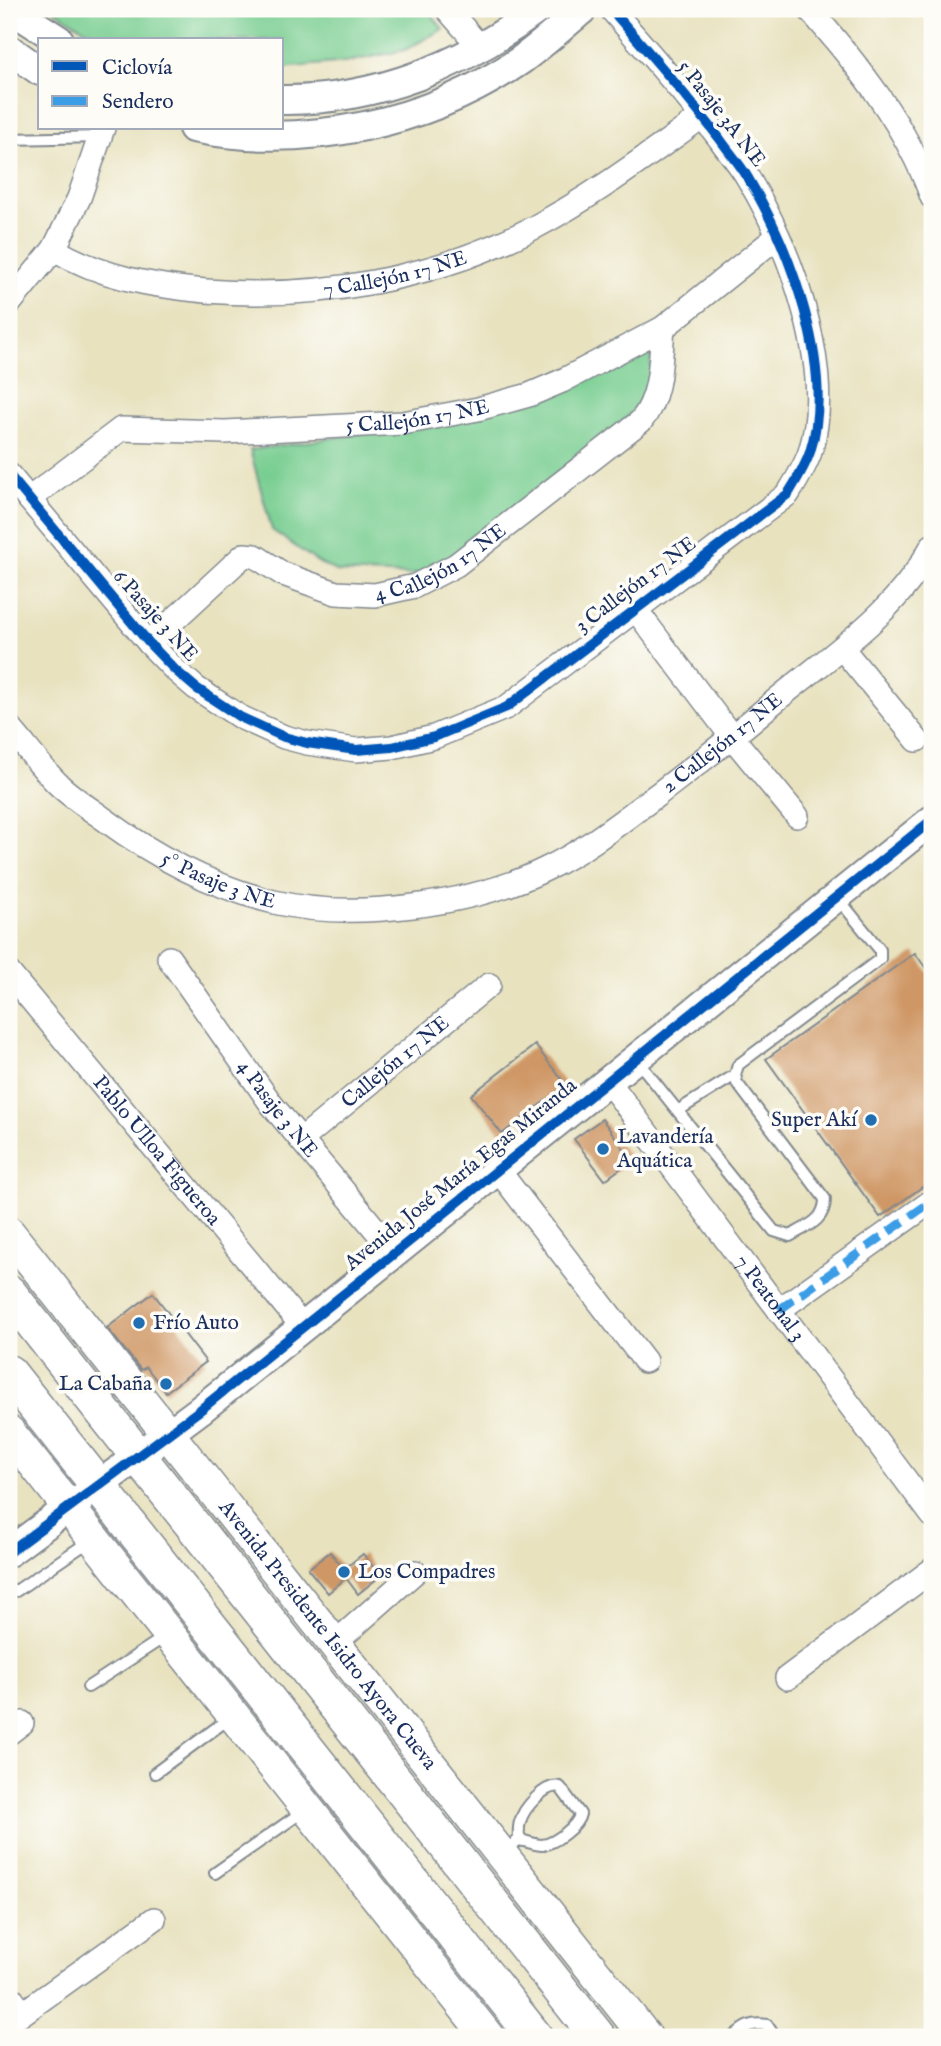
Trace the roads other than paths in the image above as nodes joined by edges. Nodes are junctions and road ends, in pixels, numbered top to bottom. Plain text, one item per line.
1 (11, 9) edge
2 (447, 9) edge
3 (538, 9) edge
4 (583, 9) edge
5 (611, 9) edge
6 (809, 9) edge
7 (57, 38) edge
8 (481, 48) junction
9 (9, 49) edge
10 (38, 70) edge
11 (284, 100) edge
12 (703, 116) junction
13 (211, 130) edge
14 (102, 132) edge
15 (9, 139) edge
16 (931, 187) edge
17 (778, 236) junction
18 (54, 249) junction
19 (10, 299) edge
20 (663, 328) junction
21 (9, 475) edge
22 (788, 494) joint
23 (29, 499) junction
24 (932, 546) edge
25 (636, 610) junction
26 (149, 643) junction
27 (842, 648) junction
28 (508, 707) joint
29 (9, 727) edge
30 (732, 737) junction
31 (917, 740) dead end
32 (797, 816) dead end
33 (932, 820) edge
34 (478, 894) joint
35 (837, 897) junction
36 (169, 958) dead end
37 (9, 973) edge
38 (489, 985) dead end
39 (636, 1059) junction
40 (735, 1075) junction
41 (608, 1081) junction
42 (679, 1110) junction
43 (302, 1139) junction
44 (498, 1170) junction
45 (932, 1201) edge
46 (9, 1233) edge
47 (395, 1253) junction
48 (9, 1293) edge
49 (779, 1310) junction
50 (303, 1327) junction
51 (645, 1361) dead end
52 (9, 1373) edge
53 (9, 1432) edge
54 (167, 1435) junction
55 (137, 1457) junction
56 (98, 1486) junction
57 (68, 1508) junction
58 (932, 1515) edge
59 (93, 1539) junction
60 (9, 1552) edge
61 (932, 1570) edge
62 (415, 1572) dead end
63 (9, 1588) edge
64 (168, 1634) junction
65 (334, 1644) junction
66 (787, 1678) dead end
67 (88, 1688) dead end
68 (233, 1715) junction
69 (155, 1773) dead end
70 (307, 1808) junction
71 (510, 1846) junction
72 (215, 1873) dead end
73 (154, 1919) dead end
74 (13, 2010) edge
75 (488, 2037) edge
76 (535, 2037) edge
77 (598, 2037) edge
78 (646, 2037) edge
79 (733, 2037) edge
80 (775, 2037) edge

1 - 7 street
2 - 8 street
3 - 8 street
4 - 13 street
5 - 12 street, 5 Pasaje 3A NE
6 - 16 street
8 - 11 street
9 - 10 street
12 - 17 street, 5 Pasaje 3A NE
12 - 18 street, 7 Callejón 17 NE
14 - 15 lane
14 - 18 street
17 - 20 street, 5 Callejón 17 NE
17 - 22 street, 5 Pasaje 3A NE
18 - 19 street
20 - 23 street, 5 Callejón 17 NE
20 - 26 street, 4 Callejón 17 NE
21 - 23 street, 6 Pasaje 3 NE
22 - 25 street, 3 Callejón 17 NE
23 - 26 street, 6 Pasaje 3 NE
24 - 27 street, 2 Callejón 17 NE
25 - 28 street, 3 Callejón 17 NE
25 - 30 street
26 - 28 street, 6 Pasaje 3 NE
27 - 30 street, 2 Callejón 17 NE
27 - 31 street
29 - 34 street, 5° Pasaje 3 NE
30 - 32 street
30 - 34 street, 2 Callejón 17 NE
33 - 35 street, Avenida José María Egas Miranda
35 - 39 street, Avenida José María Egas Miranda
35 - 40 lane
36 - 43 street, 4 Pasaje 3 NE
37 - 50 street, Pablo Ulloa Figueroa
38 - 43 street, Callejón 17 NE
39 - 41 street, Avenida José María Egas Miranda
39 - 42 lane
40 - 42 lane
40 - 42 lane
41 - 44 street, Avenida José María Egas Miranda
41 - 49 street, 7 Peatonal 3
43 - 47 street, 4 Pasaje 3 NE
44 - 47 street, Avenida José María Egas Miranda
44 - 51 street
45 - 49 street
46 - 54 main road, Avenida Presidente Isidro Ayora Cueva
47 - 50 street, Avenida José María Egas Miranda
48 - 55 main road, Avenida Presidente Isidro Ayora Cueva
49 - 58 street, 7 Peatonal 3
50 - 54 street, Avenida José María Egas Miranda
52 - 56 main road
53 - 57 main road
54 - 55 street, Avenida José María Egas Miranda
54 - 65 main road, Avenida Presidente Isidro Ayora Cueva
55 - 56 street, Avenida José María Egas Miranda
55 - 77 main road, Avenida Presidente Isidro Ayora Cueva
56 - 57 street, Avenida José María Egas Miranda
56 - 76 main road
57 - 59 main road
57 - 60 street, Avenida José María Egas Miranda
59 - 63 lane
59 - 64 main road
61 - 66 street
62 - 65 street
64 - 67 lane
64 - 68 main road
65 - 71 main road, Avenida Presidente Isidro Ayora Cueva
68 - 69 lane
68 - 70 main road
70 - 72 lane
70 - 75 main road
71 - 71 lane
71 - 78 main road, Avenida Presidente Isidro Ayora Cueva
73 - 74 street
79 - 80 lane

